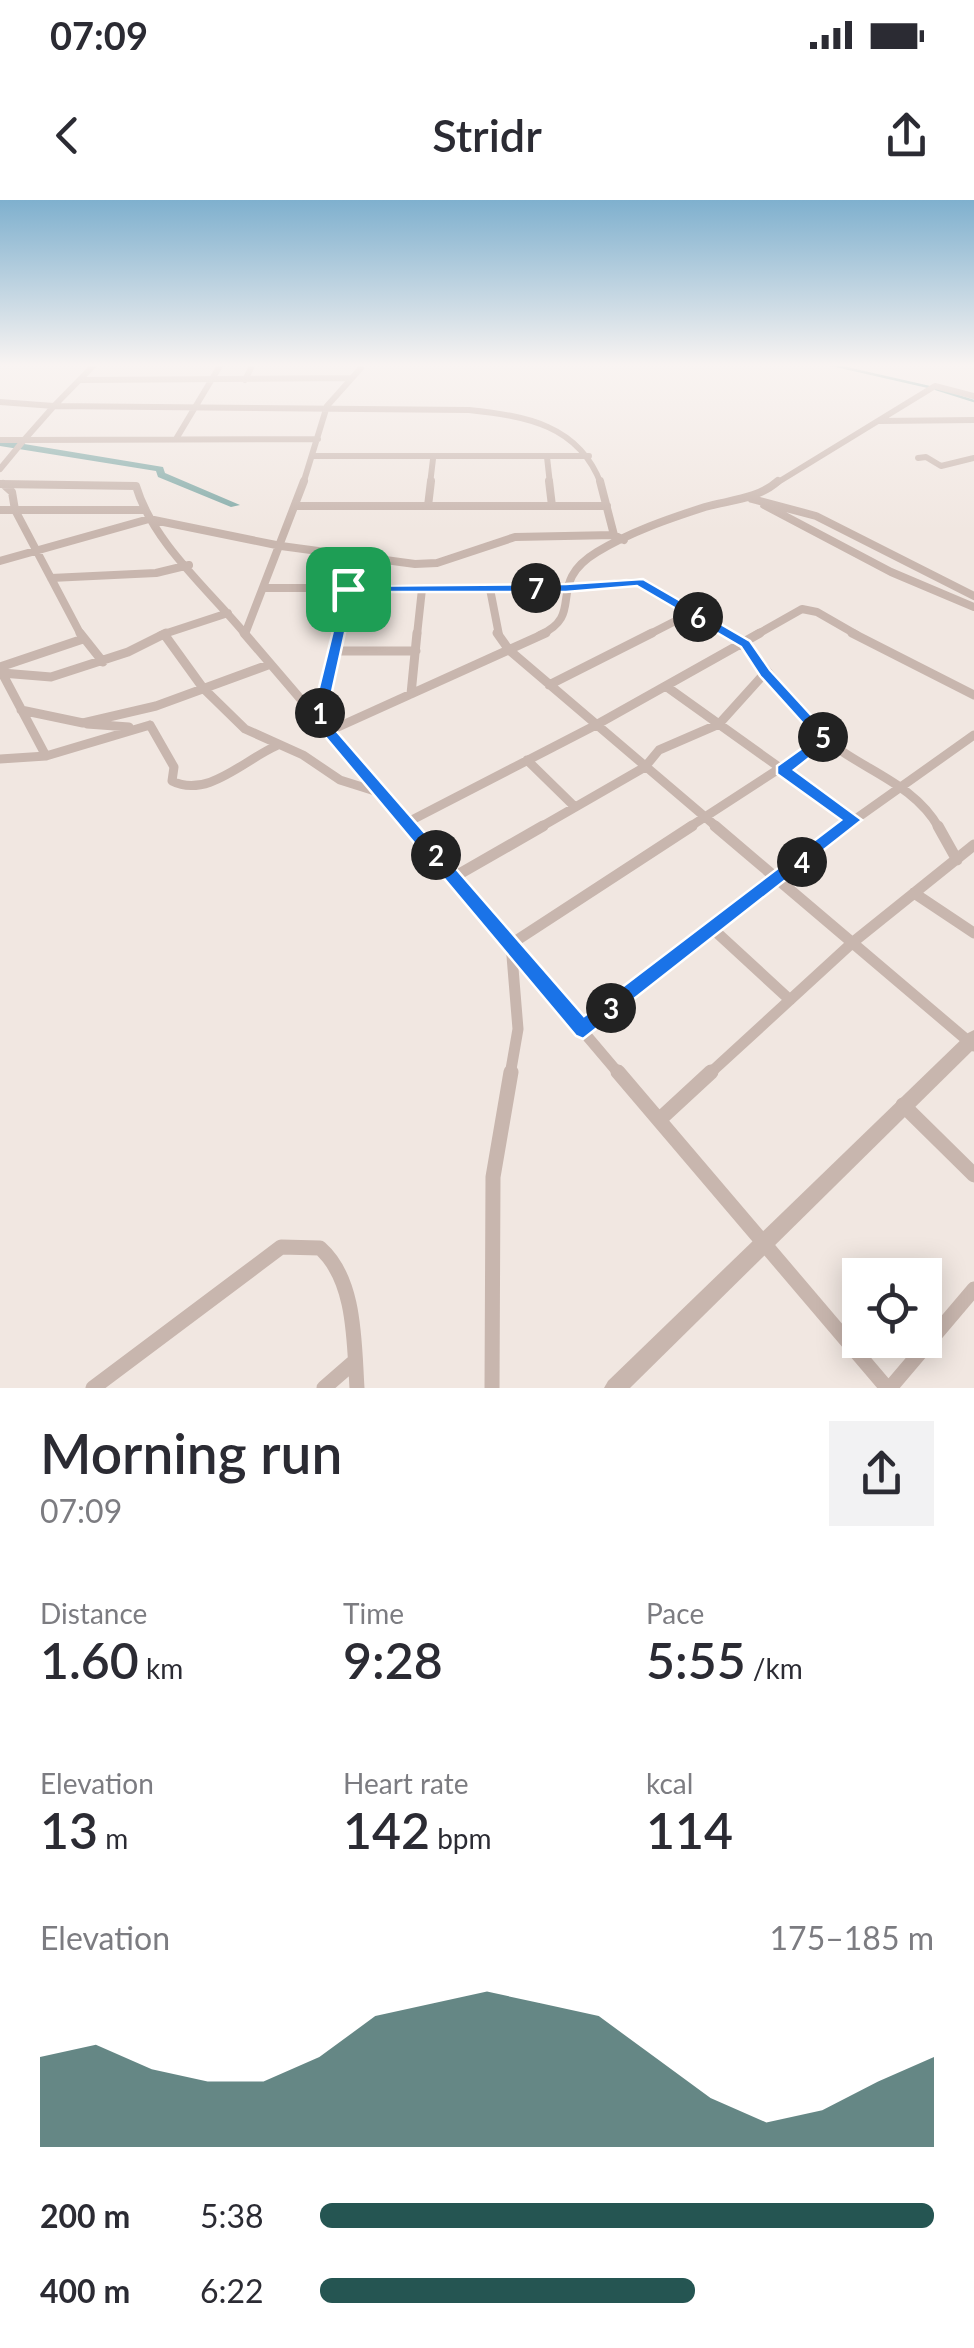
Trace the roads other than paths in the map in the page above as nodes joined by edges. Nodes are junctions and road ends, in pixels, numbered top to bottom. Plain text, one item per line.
1 (42, 419) edge
2 (188, 419) edge
3 (324, 419) edge
4 (513, 419) edge
5 (974, 420) edge
6 (880, 421) joint
7 (176, 439) junction
8 (0, 440) edge
9 (24, 440) junction
10 (318, 440) junction
11 (313, 456) junction
12 (589, 456) junction
13 (547, 457) junction
14 (918, 458) dead end
15 (974, 458) edge
16 (433, 459) junction
17 (2, 464) edge
18 (2, 484) edge
19 (745, 497) junction
20 (755, 500) junction
21 (296, 506) junction
22 (428, 506) junction
23 (552, 506) junction
24 (607, 506) junction
25 (0, 510) edge
26 (15, 510) junction
27 (142, 510) junction
28 (149, 518) junction
29 (614, 536) junction
30 (624, 540) junction
31 (280, 546) junction
32 (36, 551) junction
33 (357, 558) junction
34 (0, 561) edge
35 (189, 565) junction
36 (51, 578) junction
37 (264, 588) junction
38 (566, 588) junction
39 (348, 589) junction
40 (422, 589) junction
41 (490, 589) junction
42 (974, 596) edge
43 (974, 607) edge
44 (228, 612) junction
45 (692, 613) junction
46 (164, 634) junction
47 (246, 634) junction
48 (83, 639) junction
49 (746, 644) junction
50 (509, 650) junction
51 (334, 651) junction
52 (416, 651) junction
53 (103, 662) junction
54 (268, 665) junction
55 (1, 670) edge
56 (765, 673) junction
57 (549, 685) junction
58 (667, 687) junction
59 (203, 688) junction
60 (412, 694) junction
61 (974, 694) edge
62 (21, 710) junction
63 (318, 720) junction
64 (83, 723) junction
65 (719, 724) junction
66 (150, 726) junction
67 (596, 726) junction
68 (327, 732) junction
69 (974, 735) edge
70 (825, 739) junction
71 (276, 746) junction
72 (46, 756) junction
73 (0, 759) edge
74 (528, 760) junction
75 (645, 767) junction
76 (782, 770) junction
77 (900, 786) junction
78 (381, 792) junction
79 (575, 807) junction
80 (707, 818) junction
81 (853, 820) junction
82 (408, 822) junction
83 (974, 845) edge
84 (957, 860) junction
85 (454, 877) junction
86 (780, 880) junction
87 (914, 894) junction
88 (714, 930) junction
89 (974, 933) edge
90 (852, 943) junction
91 (511, 944) junction
92 (790, 1000) junction
93 (583, 1030) junction
94 (973, 1042) edge
95 (903, 1105) junction
96 (659, 1120) junction
97 (974, 1175) edge
98 (763, 1242) junction
99 (974, 1289) edge
100 (356, 1361) junction
101 (93, 1388) edge
102 (324, 1388) edge
103 (356, 1388) edge
104 (492, 1388) edge
105 (615, 1388) edge
106 (888, 1388) edge

1 - 9 street
2 - 7 street
3 - 10 street
4 - 12 street
5 - 6 street
6 - 19 street
7 - 9 street
7 - 10 street
8 - 9 street
9 - 17 street
10 - 11 street
11 - 16 street
11 - 21 street
12 - 13 street
12 - 24 street
13 - 16 street
13 - 23 street
14 - 15 street
16 - 22 street
18 - 26 street
18 - 27 street
19 - 20 street
19 - 30 street
20 - 42 street
20 - 43 street
21 - 22 street
21 - 31 street
22 - 23 street
23 - 24 street
24 - 29 street
25 - 26 street
26 - 27 street
26 - 32 street
27 - 28 street
28 - 31 street
28 - 32 street
28 - 35 street
29 - 30 street
29 - 33 street
30 - 38 street
31 - 33 street
31 - 37 street
32 - 34 street
32 - 36 street
33 - 39 street
35 - 36 street
35 - 44 street
36 - 48 street
37 - 39 street
37 - 47 street
38 - 41 street
38 - 45 street
38 - 50 street
39 - 40 street
39 - 51 street
40 - 41 street
40 - 52 street
41 - 50 street
44 - 46 street
44 - 47 street
45 - 49 street
45 - 57 street
46 - 53 street
46 - 59 street
47 - 54 street
48 - 53 street
48 - 55 street
49 - 56 street
49 - 58 street
49 - 61 street
50 - 57 street
50 - 60 street
51 - 52 street
51 - 63 street
52 - 60 street
53 - 55 street
54 - 59 street
54 - 63 street
55 - 62 street
56 - 65 street
56 - 70 street
57 - 67 street
58 - 65 street
58 - 67 street
59 - 64 street
59 - 71 street
60 - 68 street
62 - 64 street
62 - 72 street
63 - 68 street
64 - 66 street
65 - 75 street
65 - 76 street
66 - 71 street
66 - 72 street
67 - 74 street
67 - 75 street
68 - 78 street
69 - 77 street
70 - 76 street
70 - 77 street
71 - 78 street
72 - 73 street
74 - 79 street
74 - 82 street
75 - 79 street
75 - 80 street
76 - 80 street
76 - 81 street
77 - 81 street
77 - 84 street
78 - 82 street
79 - 85 street
80 - 86 street
80 - 91 street
81 - 86 street
82 - 85 street
83 - 84 street
84 - 87 street
85 - 91 street
86 - 88 street
86 - 90 street
87 - 89 street
87 - 90 street
88 - 92 street
88 - 93 street
90 - 92 street
90 - 94 street
91 - 93 street
91 - 104 street
92 - 96 street
93 - 96 street
94 - 95 street
95 - 97 street
95 - 98 street
96 - 98 street
98 - 105 street
98 - 106 street
99 - 106 street
100 - 101 street
100 - 102 street
100 - 103 street

